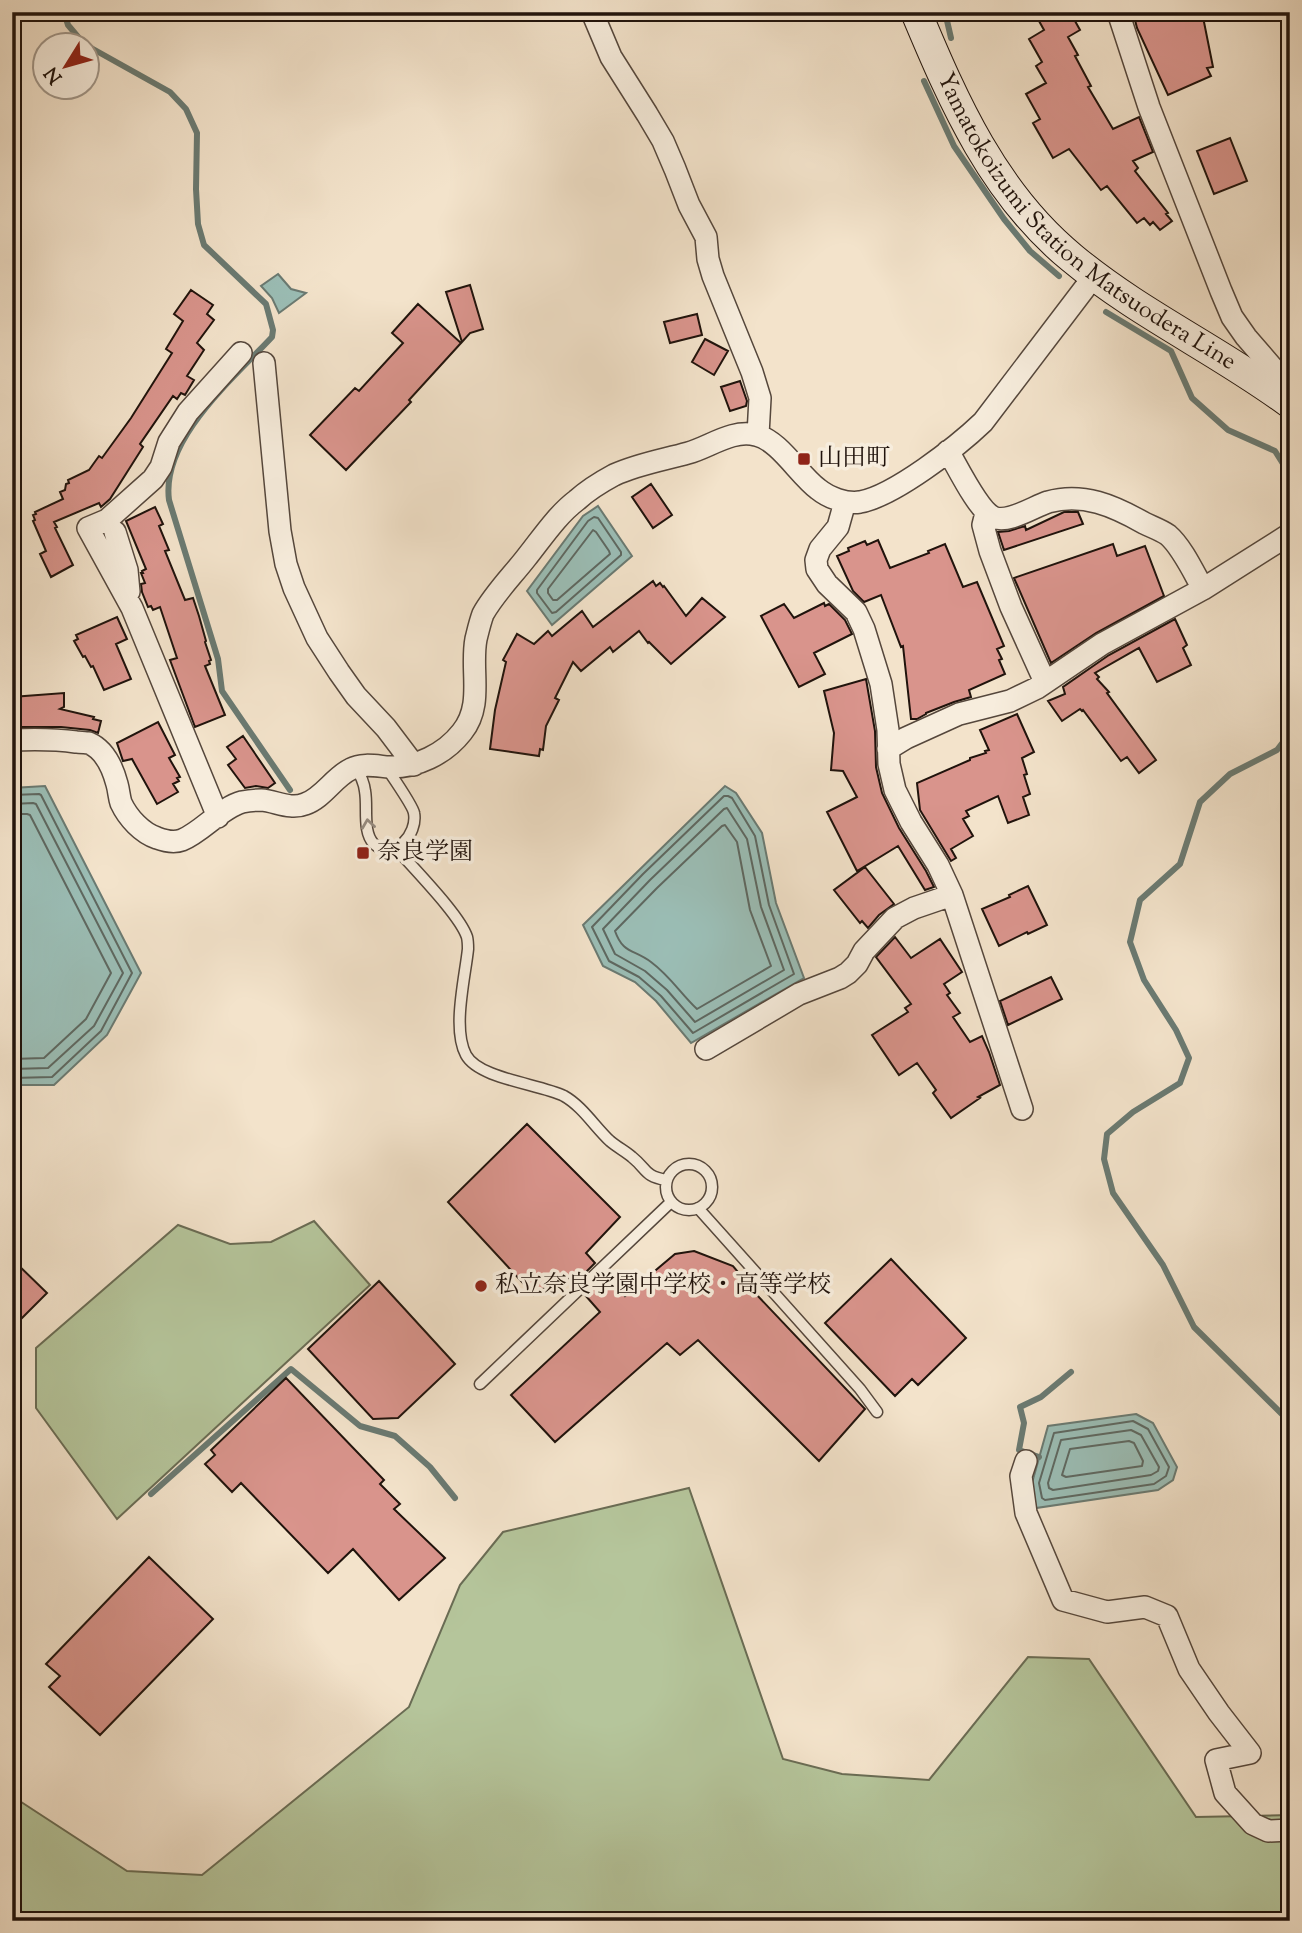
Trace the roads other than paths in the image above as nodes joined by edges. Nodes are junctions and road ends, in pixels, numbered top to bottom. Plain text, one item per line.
1 (592, 12) edge
2 (916, 12) edge
3 (1118, 12) edge
4 (1094, 276) junction
5 (241, 353) dead end
6 (264, 363) dead end
7 (1290, 388) edge
8 (1290, 403) edge
9 (758, 435) junction
10 (948, 451) junction
11 (845, 502) junction
12 (986, 513) junction
13 (115, 532) dead end
14 (1287, 535) edge
15 (1203, 589) junction
16 (132, 608) junction
17 (1045, 682) junction
18 (12, 740) edge
19 (888, 749) junction
20 (414, 765) junction
21 (355, 766) junction
22 (386, 767) junction
23 (218, 817) junction
24 (396, 848) junction
25 (952, 895) junction
26 (706, 1049) dead end
27 (1022, 1109) dead end
28 (666, 1180) junction
29 (671, 1202) junction
30 (698, 1208) junction
31 (480, 1384) dead end
32 (877, 1412) dead end
33 (1026, 1461) dead end
34 (1290, 1830) edge

1 - 9 street
2 - 4 main road, Yamatokoizumi Station Matsuodera Line
3 - 7 street
4 - 8 main road, Yamatokoizumi Station Matsuodera Line
4 - 10 street
5 - 16 street
6 - 20 street
9 - 11 street
9 - 20 street
10 - 11 street
10 - 12 street
11 - 19 street
12 - 15 street
12 - 17 street
13 - 16 street
14 - 15 street
15 - 17 street
16 - 23 street
17 - 19 street
18 - 23 street
19 - 25 street
20 - 22 street
21 - 22 street
21 - 23 street
24 -> 21 lane
22 - 24 lane
24 - 28 lane
25 - 26 street
25 - 27 street
28 - 29 lane
28 - 30 lane
29 - 30 lane
29 - 31 lane
30 - 32 lane
33 - 34 street

